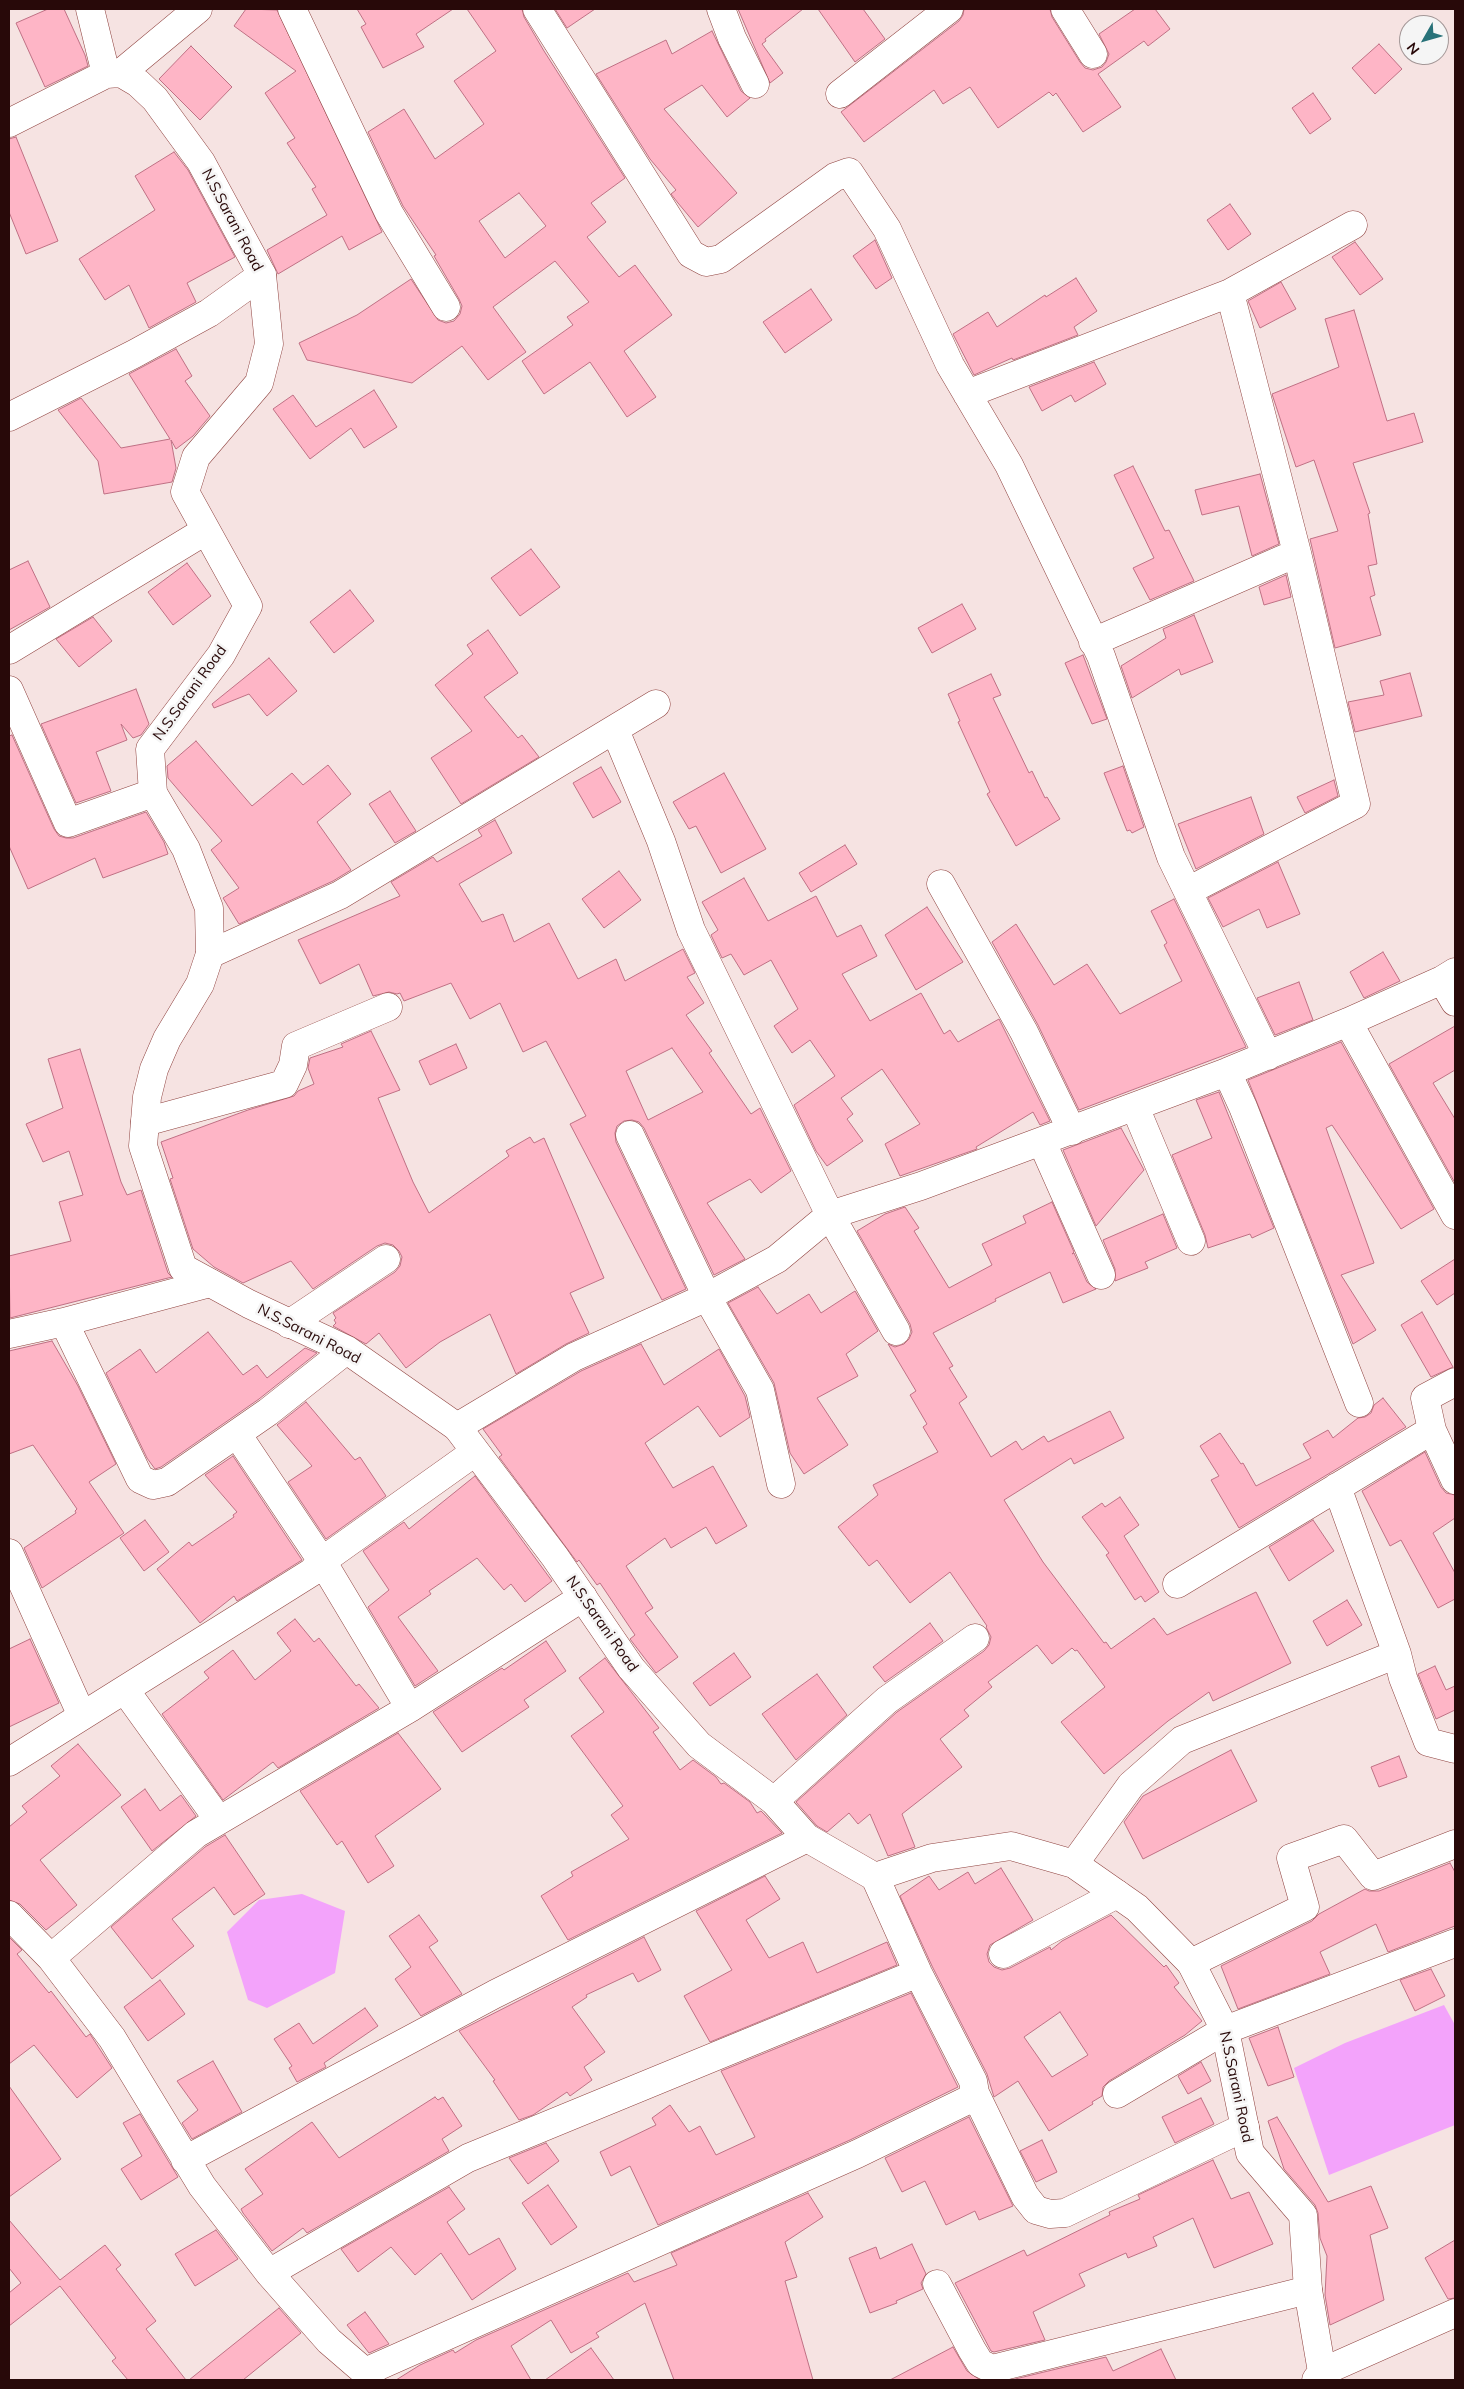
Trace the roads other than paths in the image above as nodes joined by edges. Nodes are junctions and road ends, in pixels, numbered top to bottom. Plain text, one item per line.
1 (90, 9) edge
2 (198, 9) edge
3 (292, 9) edge
4 (537, 9) edge
5 (721, 9) edge
6 (949, 9) edge
7 (1065, 9) edge
8 (1093, 54) dead end
9 (114, 74) junction
10 (756, 84) dead end
11 (840, 94) dead end
12 (9, 122) edge
13 (1353, 225) dead end
14 (262, 275) junction
15 (1230, 294) junction
16 (446, 307) dead end
17 (967, 394) junction
18 (9, 417) edge
19 (205, 531) junction
20 (1298, 553) junction
21 (1093, 642) junction
22 (9, 650) edge
23 (9, 690) edge
24 (656, 704) dead end
25 (615, 730) junction
26 (153, 793) junction
27 (941, 884) dead end
28 (1188, 891) junction
29 (210, 954) junction
30 (1451, 985) edge
31 (388, 1007) dead end
32 (1348, 1022) junction
33 (1268, 1056) junction
34 (1227, 1072) junction
35 (1135, 1107) junction
36 (145, 1122) junction
37 (1072, 1131) junction
38 (630, 1135) dead end
39 (1042, 1142) junction
40 (830, 1215) junction
41 (1455, 1215) edge
42 (1191, 1241) dead end
43 (386, 1259) dead end
44 (1101, 1275) dead end
45 (210, 1283) junction
46 (707, 1297) junction
47 (64, 1322) junction
48 (289, 1324) junction
49 (896, 1331) dead end
50 (9, 1334) edge
51 (345, 1351) junction
52 (1455, 1382) edge
53 (1359, 1403) dead end
54 (457, 1427) junction
55 (1432, 1430) junction
56 (237, 1434) junction
57 (476, 1452) junction
58 (1455, 1480) edge
59 (781, 1484) dead end
60 (1337, 1487) junction
61 (9, 1553) edge
62 (322, 1561) junction
63 (1177, 1584) dead end
64 (583, 1597) junction
65 (975, 1638) dead end
66 (1397, 1654) junction
67 (124, 1690) junction
68 (410, 1708) junction
69 (82, 1716) junction
70 (1455, 1749) edge
71 (9, 1762) edge
72 (774, 1801) junction
73 (218, 1819) junction
74 (807, 1838) junction
75 (1455, 1844) edge
76 (1074, 1864) junction
77 (875, 1877) junction
78 (1117, 1894) junction
79 (9, 1915) edge
80 (1455, 1943) edge
81 (1003, 1954) dead end
82 (51, 1958) junction
83 (1191, 1964) junction
84 (918, 1973) junction
85 (1225, 2030) junction
86 (975, 2093) junction
87 (1117, 2094) dead end
88 (1245, 2128) junction
89 (185, 2160) junction
90 (269, 2273) junction
91 (937, 2284) dead end
92 (1308, 2290) junction
93 (1455, 2314) edge
94 (368, 2376) edge
95 (1319, 2376) edge

1 - 9 street
2 - 9 street
3 - 16 street
4 - 17 street
5 - 10 street
6 - 11 street
7 - 8 street
9 - 12 street
9 - 14 street, N.S.Sarani Road
13 - 15 street
14 - 18 street
14 - 19 street, N.S.Sarani Road
15 - 17 street
15 - 20 street
17 - 21 street
19 - 22 street
19 - 26 street, N.S.Sarani Road
20 - 21 street
20 - 28 street
21 - 28 street
23 - 26 street
24 - 25 street
25 - 29 street
25 - 40 street
26 - 29 street, N.S.Sarani Road
27 - 37 street
28 - 33 street
29 - 36 street, N.S.Sarani Road
30 - 32 street
31 - 36 street
32 - 33 street
32 - 41 street
33 - 34 street
34 - 35 street
34 - 53 street
35 - 37 street
35 - 42 street
36 - 45 street, N.S.Sarani Road
37 - 39 street
38 - 46 street
39 - 40 street
39 - 44 street
40 - 46 street
40 - 49 street
43 - 48 street
45 - 47 street
45 - 48 street, N.S.Sarani Road
46 - 54 street
46 - 59 street
47 - 50 street
47 - 56 street
48 - 51 street, N.S.Sarani Road
51 - 54 street, N.S.Sarani Road
51 - 56 street
52 - 55 street
54 - 57 street, N.S.Sarani Road
55 - 58 street
55 - 60 street
56 - 62 street
57 - 62 street
57 - 64 street, N.S.Sarani Road
60 - 63 street
60 - 66 street
61 - 69 street
62 - 67 street
62 - 68 street
64 - 68 street
64 - 72 street, N.S.Sarani Road
65 - 72 street
66 - 70 street
66 - 76 street
67 - 69 street
67 - 73 street
68 - 73 street
69 - 71 street
72 - 74 street, N.S.Sarani Road
73 - 82 street
74 - 77 street, N.S.Sarani Road
74 - 89 street
75 - 83 street
76 - 77 street, N.S.Sarani Road
76 - 78 street, N.S.Sarani Road
77 - 84 street
78 - 81 street
78 - 83 street, N.S.Sarani Road
79 - 82 street
80 - 85 street
82 - 89 street
83 - 85 street, N.S.Sarani Road
84 - 86 street
84 - 90 street
85 - 87 street
85 - 88 street, N.S.Sarani Road
86 - 88 street
86 - 94 street
88 - 92 street, N.S.Sarani Road
89 - 90 street
90 - 94 street
91 - 92 street
92 - 95 street, N.S.Sarani Road
93 - 95 street

